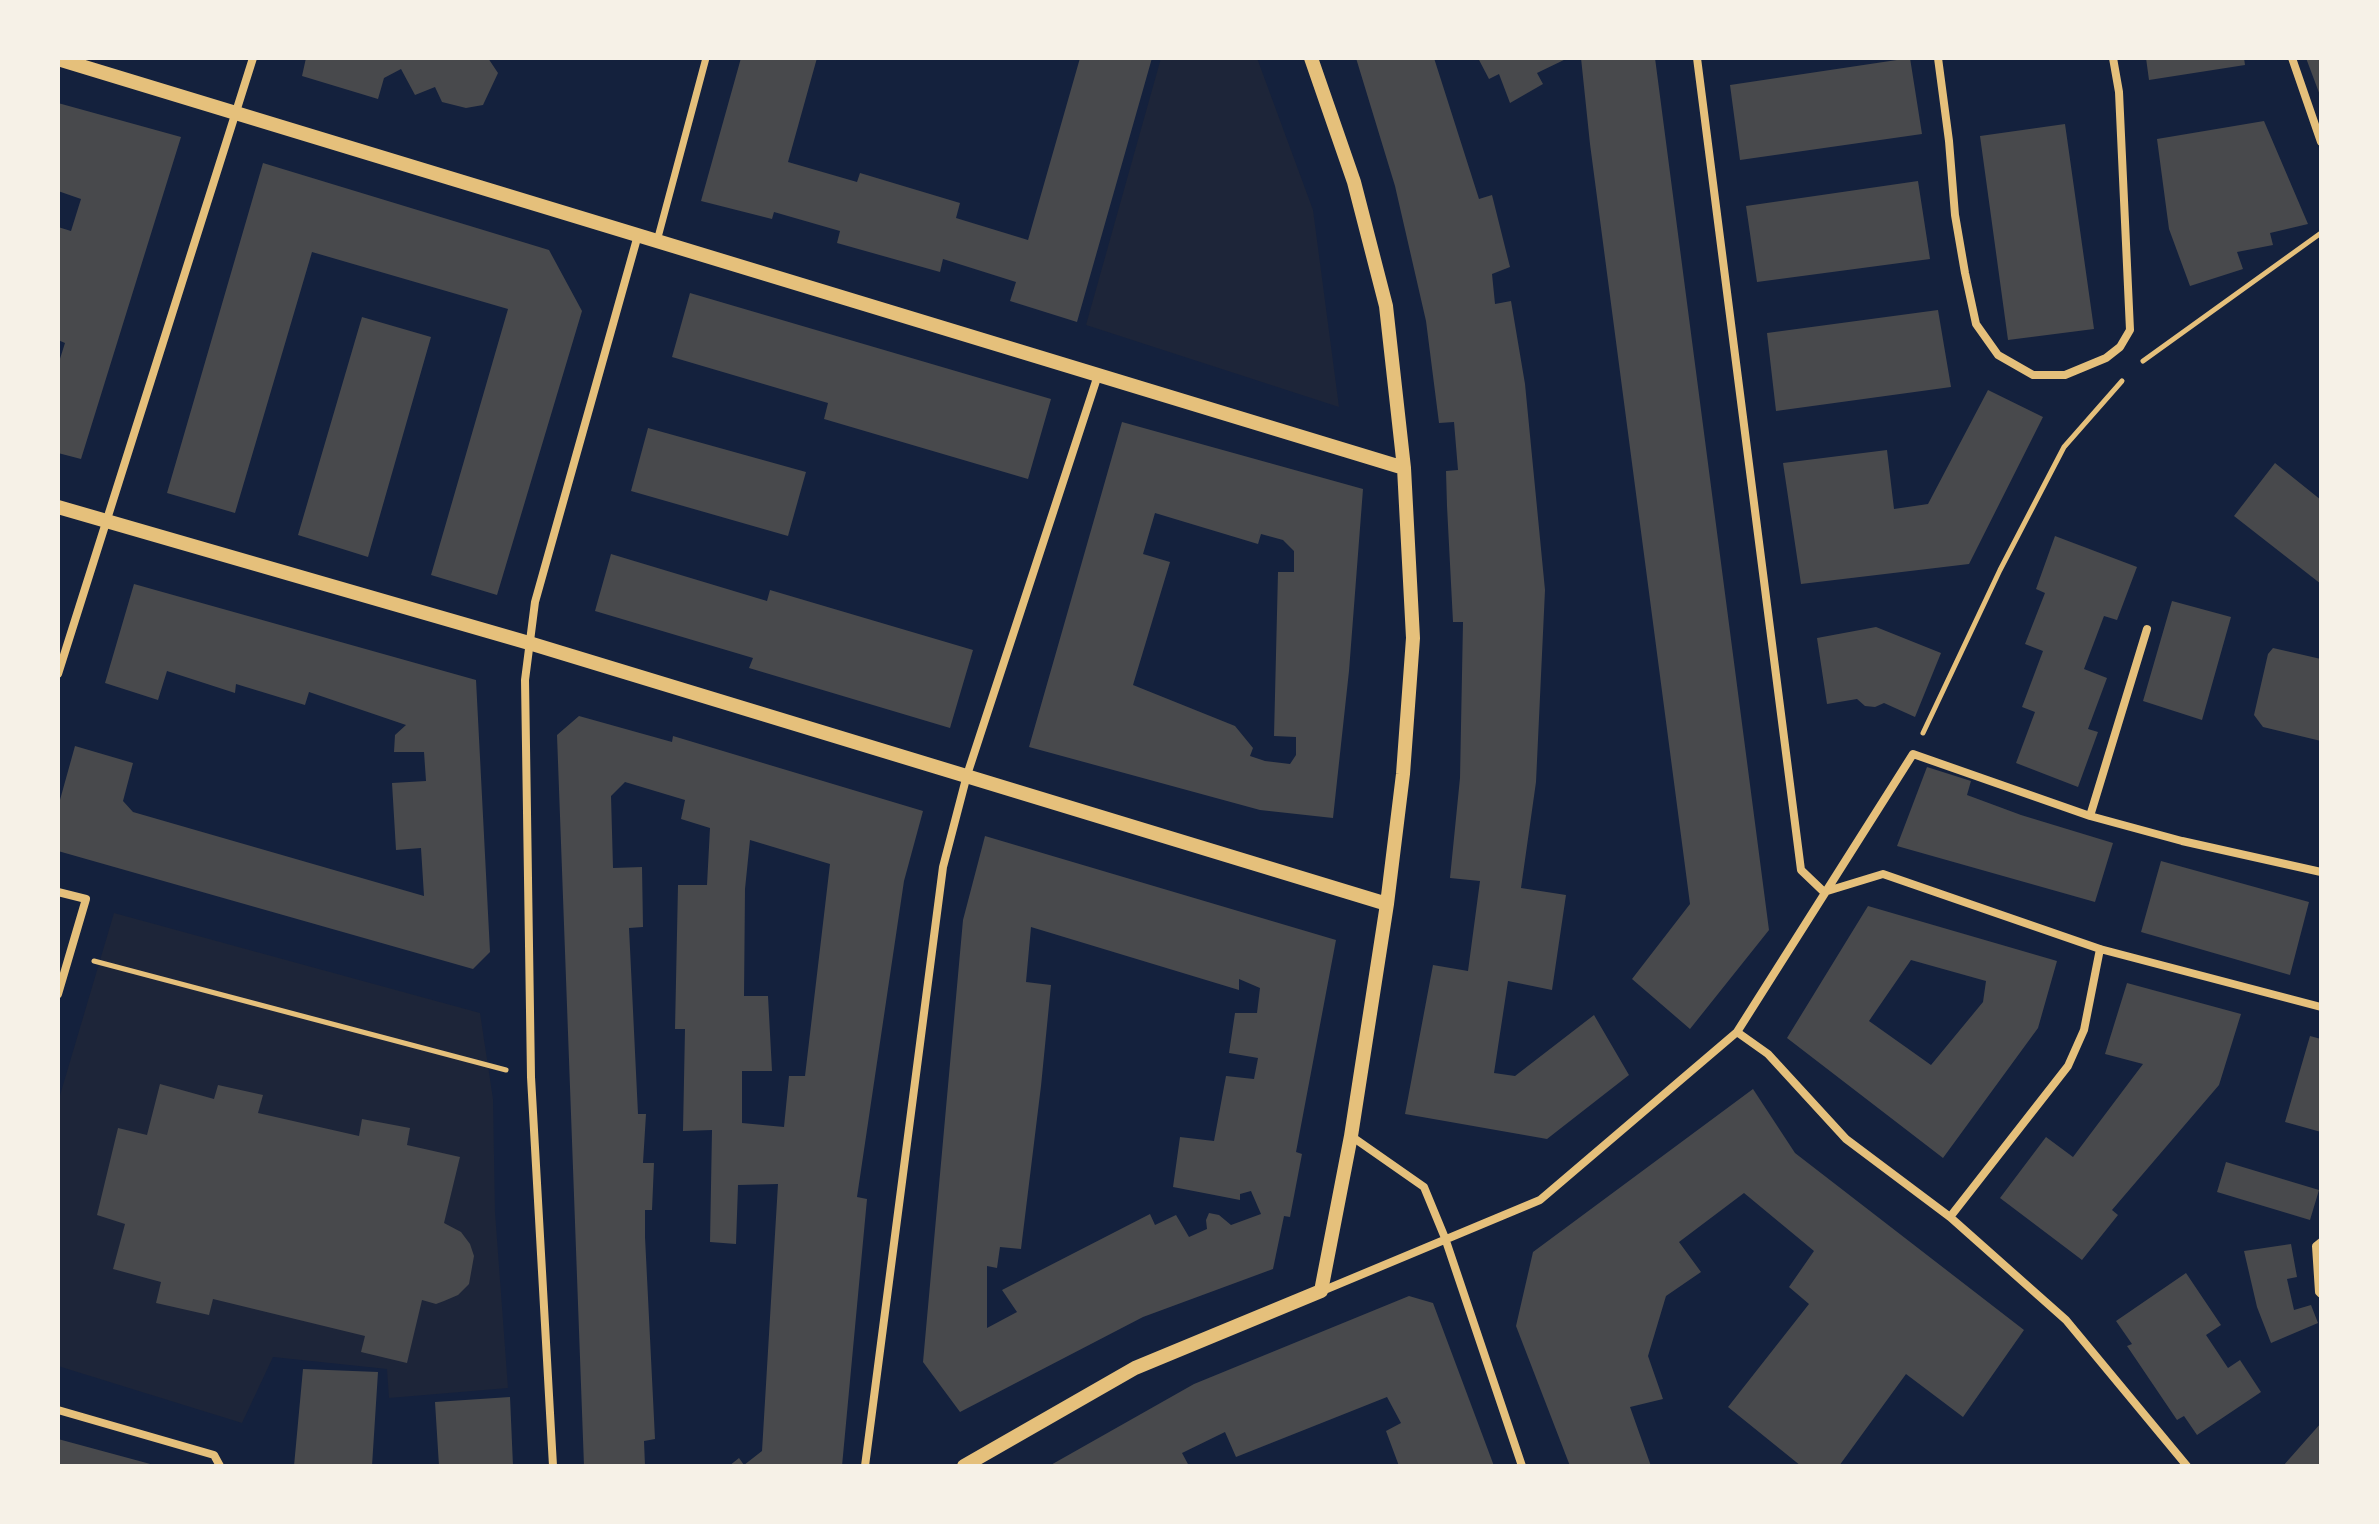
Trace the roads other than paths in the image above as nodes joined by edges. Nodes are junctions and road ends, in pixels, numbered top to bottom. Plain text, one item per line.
1 (253, 58) edge
2 (706, 58) edge
3 (1311, 58) edge
4 (1697, 58) edge
5 (1938, 58) edge
6 (2113, 58) edge
7 (2292, 58) edge
8 (58, 59) edge
9 (238, 114) junction
10 (2321, 142) edge
11 (638, 235) junction
12 (657, 241) junction
13 (1098, 375) junction
14 (1404, 468) junction
15 (58, 507) edge
16 (108, 523) junction
17 (2147, 629) dead end
18 (529, 643) junction
19 (58, 674) edge
20 (967, 775) junction
21 (2090, 816) junction
22 (2321, 872) edge
23 (58, 892) edge
24 (1824, 892) junction
25 (1387, 904) junction
26 (2100, 949) junction
27 (58, 994) edge
28 (2321, 1007) edge
29 (1737, 1032) junction
30 (1351, 1136) junction
31 (1950, 1217) junction
32 (1445, 1238) junction
33 (2321, 1242) edge
34 (1321, 1291) junction
35 (2321, 1294) edge
36 (58, 1410) edge
37 (220, 1466) edge
38 (553, 1466) edge
39 (865, 1466) edge
40 (964, 1466) edge
41 (1522, 1466) edge
42 (2187, 1466) edge

1 - 9 street
2 - 12 street
3 - 14 street
4 - 24 street
5 - 6 street
7 - 10 street
8 - 9 street
9 - 11 street
9 - 16 street
11 - 12 street
11 - 18 street
12 - 13 street
13 - 14 street
13 - 20 street
14 - 25 street
15 - 16 street
16 - 18 street
16 - 19 street
17 - 21 street
18 - 20 street
18 - 38 street
20 - 25 street
20 - 39 street
21 - 22 street
21 - 24 street
23 - 27 street
24 - 26 street
24 - 29 street
25 - 30 street
26 - 28 street
26 - 31 street
29 - 31 street
29 - 32 street
30 - 32 street
30 - 34 street
31 - 42 street
32 - 34 street
32 - 41 street
33 - 35 street
34 - 40 street
36 - 37 street

